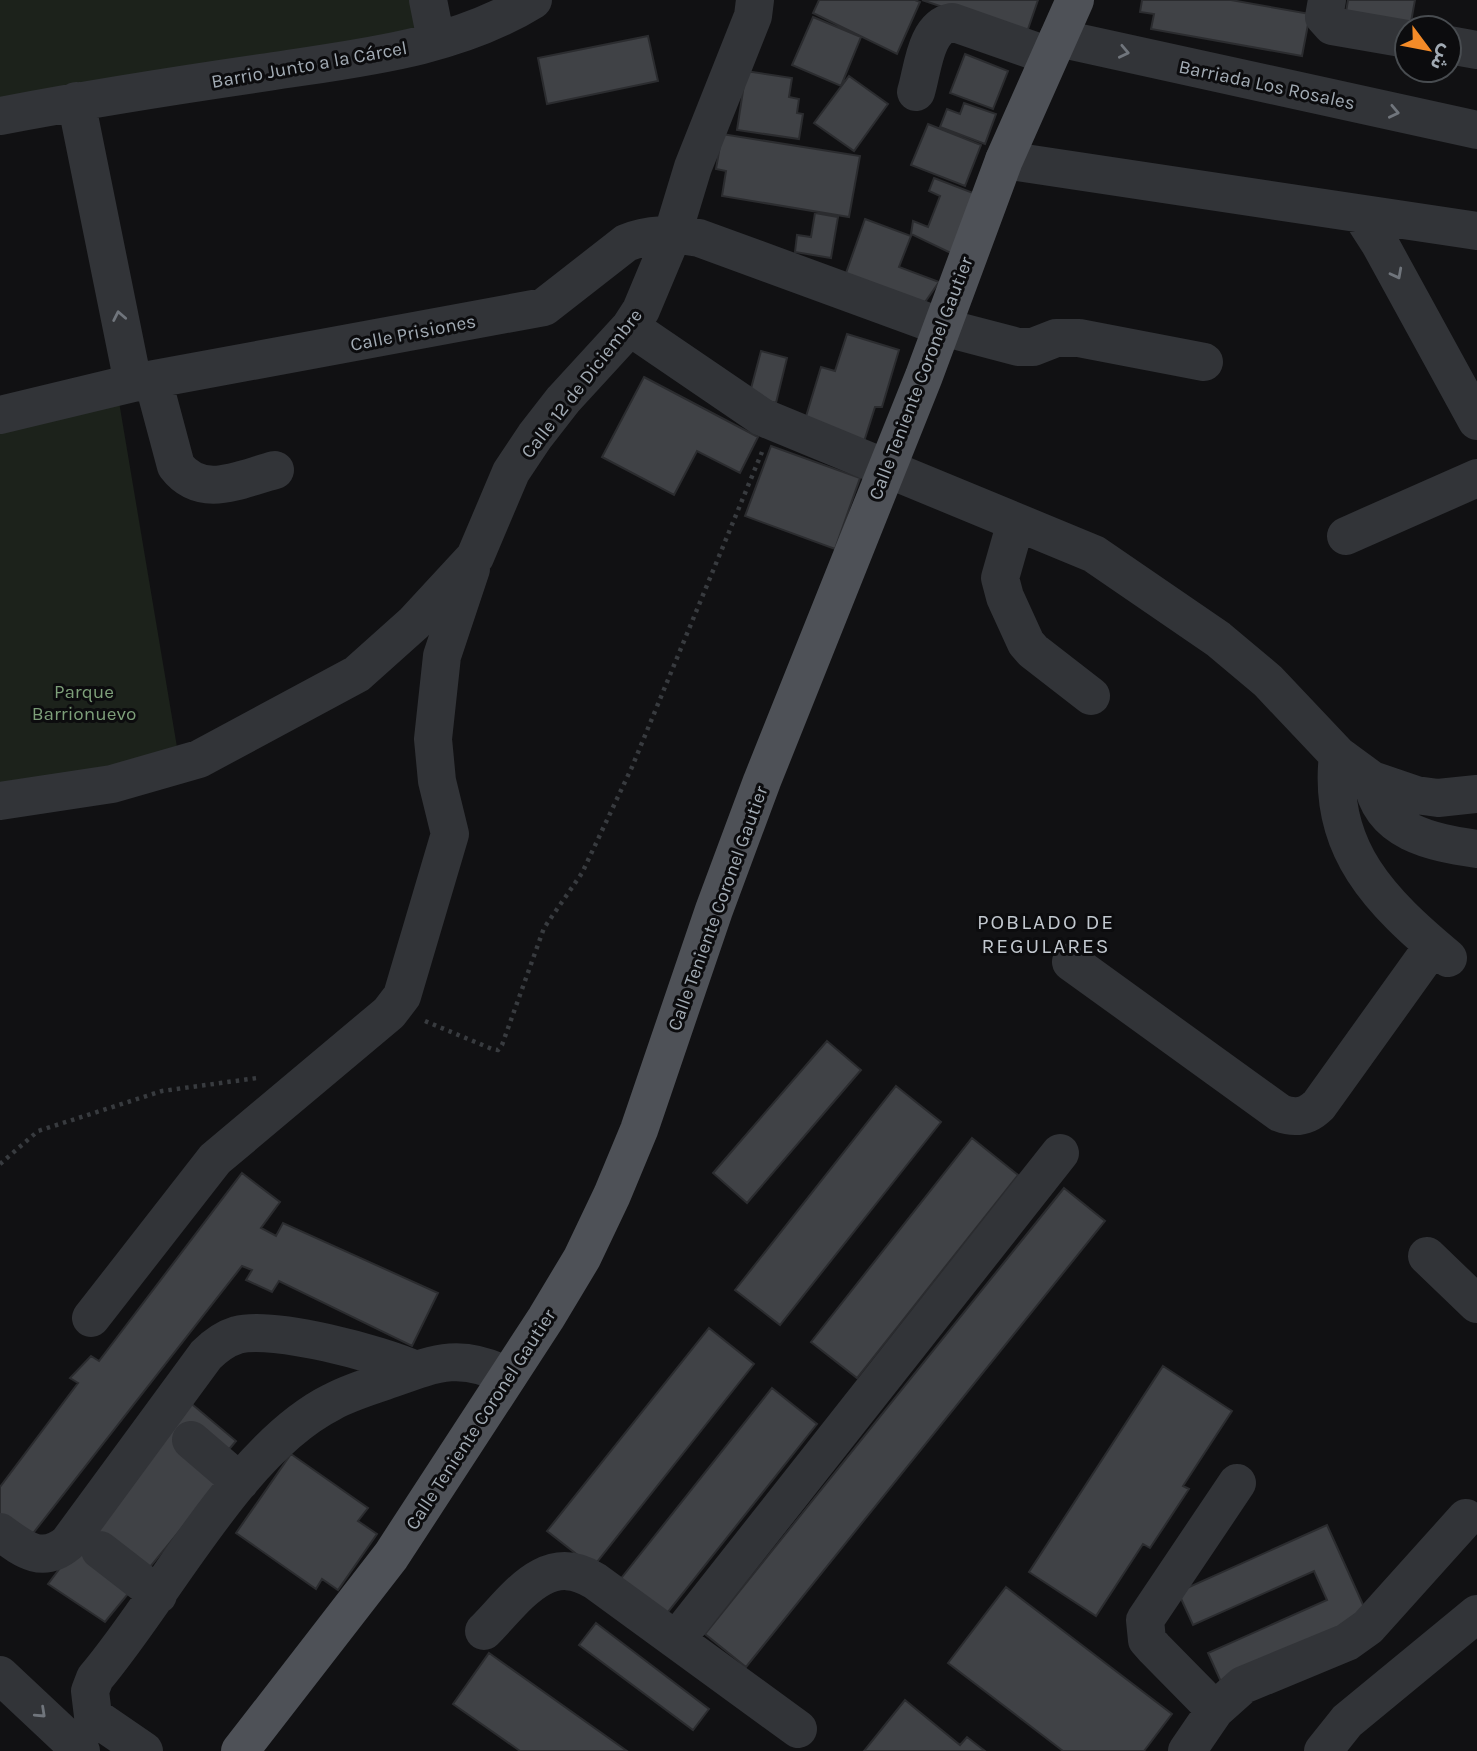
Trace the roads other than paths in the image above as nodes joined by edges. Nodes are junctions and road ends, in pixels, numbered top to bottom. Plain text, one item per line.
1 (428, 0) edge
2 (533, 0) edge
3 (755, 0) edge
4 (1076, 0) edge
5 (1327, 0) edge
6 (1393, 36) edge
7 (436, 40) junction
8 (1053, 47) junction
9 (916, 92) dead end
10 (76, 101) junction
11 (0, 116) edge
12 (1477, 130) edge
13 (1004, 160) junction
14 (1362, 216) junction
15 (1477, 231) edge
16 (672, 236) junction
17 (630, 327) junction
18 (942, 327) junction
19 (1203, 362) dead end
20 (143, 381) junction
21 (0, 415) edge
22 (1477, 421) edge
23 (886, 469) junction
24 (275, 470) dead end
25 (1477, 478) edge
26 (1016, 522) junction
27 (1346, 536) dead end
28 (475, 557) junction
29 (1091, 696) dead end
30 (1338, 755) junction
31 (1372, 780) junction
32 (1477, 794) edge
33 (0, 801) edge
34 (1477, 849) edge
35 (1071, 962) dead end
36 (1060, 1153) dead end
37 (1427, 1256) dead end
38 (1477, 1304) edge
39 (91, 1318) dead end
40 (416, 1370) junction
41 (508, 1376) junction
42 (191, 1440) dead end
43 (240, 1482) junction
44 (1237, 1483) dead end
45 (1466, 1518) dead end
46 (0, 1532) edge
47 (100, 1550) dead end
48 (158, 1595) junction
49 (1477, 1614) edge
50 (484, 1631) dead end
51 (676, 1640) junction
52 (0, 1675) edge
53 (1215, 1710) junction
54 (798, 1729) dead end
55 (81, 1751) edge
56 (144, 1751) edge
57 (240, 1751) edge
58 (1187, 1751) edge
59 (1323, 1751) edge

1 - 7 street
2 - 7 street, Barrio Junto a la Cárcel
3 - 16 street
4 - 8 main road, Calle Teniente Coronel Gautier
5 - 6 street
7 - 10 street, Barrio Junto a la Cárcel
8 - 9 street, Barriada Los Rosales
8 -> 12 street, Barriada Los Rosales
8 - 13 main road, Calle Teniente Coronel Gautier
10 - 11 street, Barrio Junto a la Cárcel
20 -> 10 street
13 - 14 street
13 - 18 main road, Calle Teniente Coronel Gautier
14 - 15 street
14 -> 22 street
16 - 17 street, Calle 12 de Diciembre
16 - 18 street
16 - 20 street, Calle Prisiones
17 - 23 street
17 - 28 street, Calle 12 de Diciembre
18 - 19 street
18 - 23 main road, Calle Teniente Coronel Gautier
20 - 21 street
20 - 24 street
23 - 26 street
23 - 41 main road, Calle Teniente Coronel Gautier
25 - 27 street
26 - 29 street
26 - 30 street
28 - 33 street, Calle 12 de Diciembre
28 - 39 street
30 - 31 street
30 - 35 street
31 - 32 street
31 - 34 street
36 - 51 street
37 - 38 street
40 - 41 street
40 - 43 street
40 - 46 street
41 - 57 main road, Calle Teniente Coronel Gautier
42 - 43 street
43 - 48 street
44 - 53 street
45 - 53 street
47 - 48 street
48 - 56 street
49 - 59 street
50 - 51 street
51 - 54 street
52 -> 55 street
53 - 58 street

